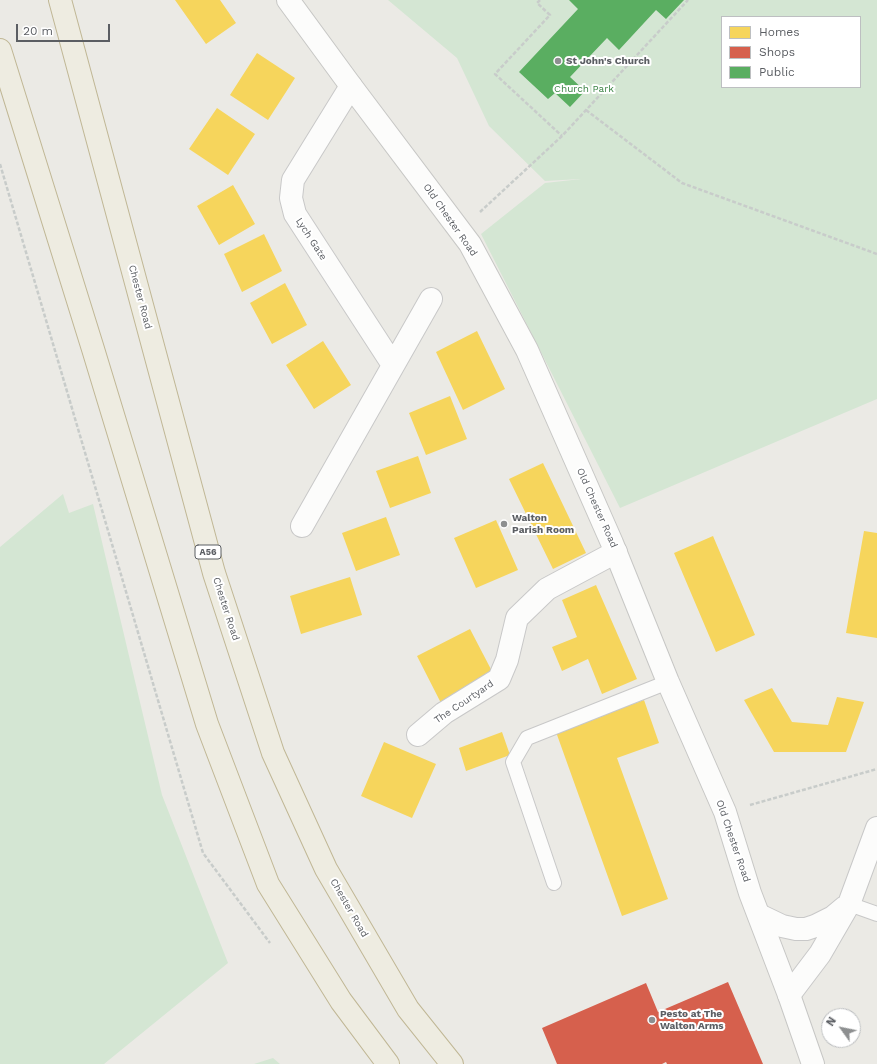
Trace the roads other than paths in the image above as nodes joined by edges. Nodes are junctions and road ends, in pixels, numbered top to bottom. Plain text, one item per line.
1 (60, 0) edge
2 (288, 0) edge
3 (0, 50) edge
4 (351, 86) junction
5 (431, 299) dead end
6 (393, 365) junction
7 (302, 526) dead end
8 (616, 552) junction
9 (668, 682) junction
10 (418, 736) dead end
11 (877, 828) edge
12 (554, 883) dead end
13 (849, 904) junction
14 (877, 914) edge
15 (759, 915) junction
16 (789, 995) junction
17 (388, 1064) edge
18 (452, 1064) edge
19 (813, 1064) edge

1 - 18 highway, Chester Road / A56
2 - 4 street, Old Chester Road
3 - 17 highway
4 - 6 street, Lych Gate
4 - 8 street, Old Chester Road
5 - 6 street
6 - 7 street
8 - 9 street, Old Chester Road
8 - 10 street, The Courtyard
9 - 12 lane
9 - 15 street, Old Chester Road
11 - 13 street
13 - 14 lane
13 - 15 street
13 - 16 street
15 - 16 street, Old Chester Road
16 - 19 street, Old Chester Road

